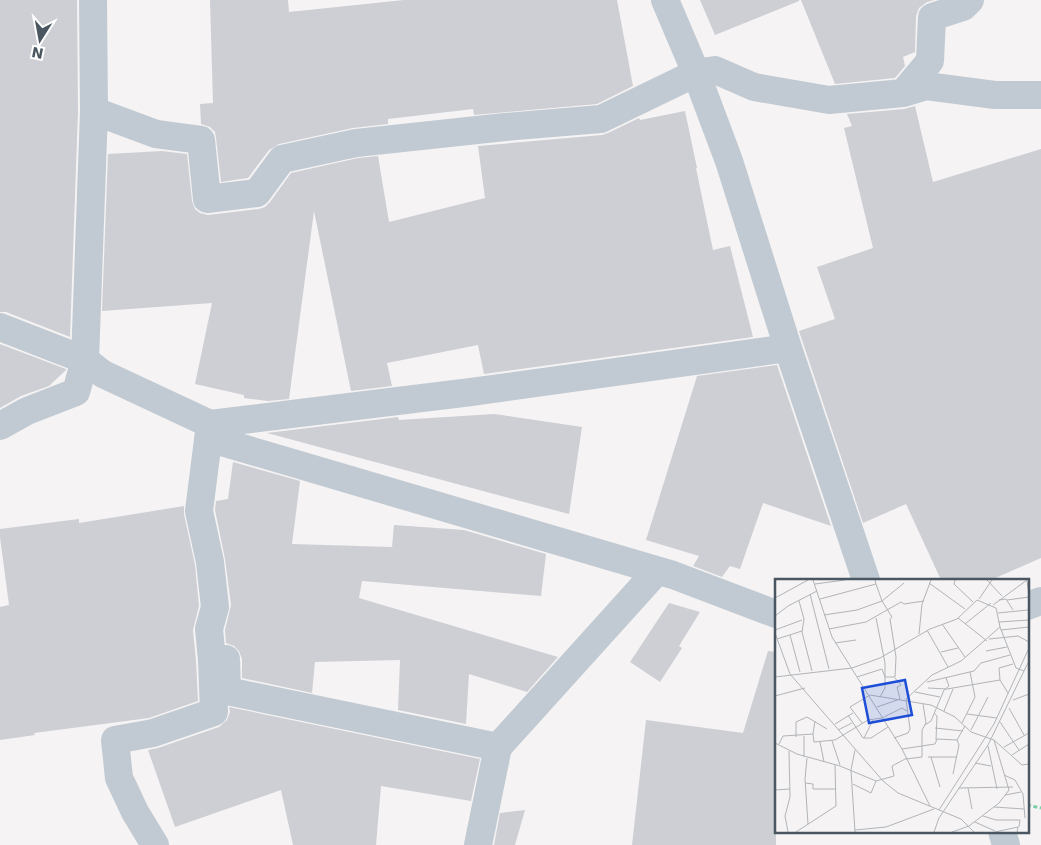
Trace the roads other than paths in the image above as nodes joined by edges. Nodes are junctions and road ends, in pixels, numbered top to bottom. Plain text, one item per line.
1 (93, 0) edge
2 (665, 0) edge
3 (970, 0) edge
4 (696, 72) junction
5 (903, 93) junction
6 (1041, 95) edge
7 (94, 111) junction
8 (0, 328) edge
9 (788, 348) junction
10 (85, 360) junction
11 (0, 426) edge
12 (212, 432) junction
13 (657, 570) junction
14 (866, 579) edge
15 (1041, 601) edge
16 (1028, 606) edge
17 (775, 614) edge
18 (498, 747) junction
19 (1002, 832) edge
20 (155, 845) edge
21 (478, 845) edge
22 (1006, 845) edge

1 - 7 street
2 - 4 street
3 - 5 street
4 - 5 street
4 - 7 street
4 - 9 street
5 - 6 street
7 - 10 street
8 - 10 street
9 - 12 street
9 - 14 street
10 - 11 street
10 - 12 street
12 - 13 street
12 - 18 street
12 - 20 street
13 - 17 street
13 - 18 street
15 - 16 street
18 - 21 street
19 - 22 street

